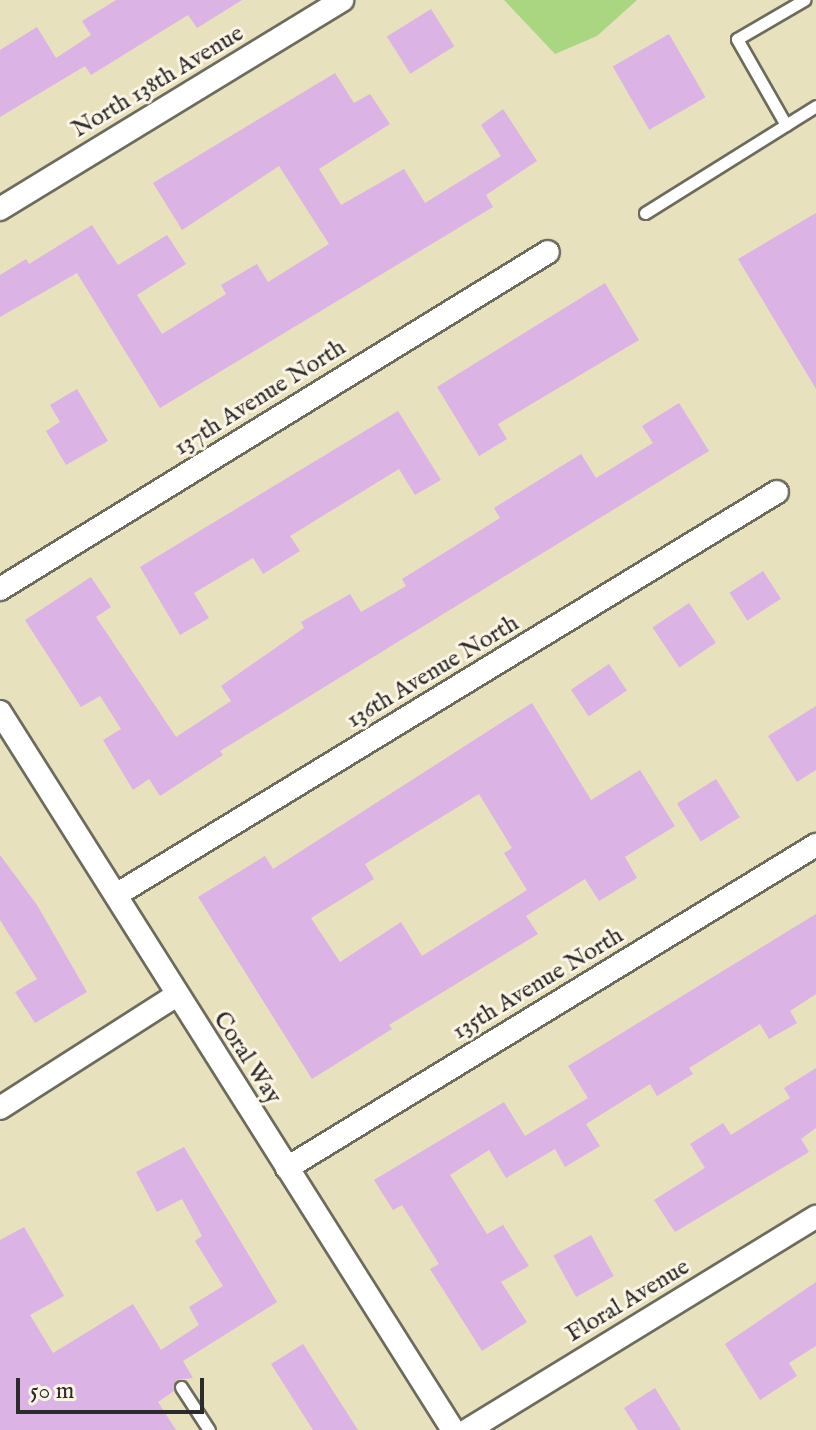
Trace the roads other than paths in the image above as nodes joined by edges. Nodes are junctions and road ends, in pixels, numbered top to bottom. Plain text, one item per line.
1 (342, 0) edge
2 (804, 0) edge
3 (816, 106) edge
4 (786, 125) junction
5 (0, 209) edge
6 (645, 213) dead end
7 (548, 252) dead end
8 (777, 492) dead end
9 (0, 589) edge
10 (0, 712) edge
11 (816, 845) edge
12 (116, 895) junction
13 (175, 996) junction
14 (0, 1108) edge
15 (287, 1168) junction
16 (816, 1217) edge
17 (181, 1387) dead end
18 (209, 1430) edge
19 (453, 1430) edge
20 (468, 1430) edge

1 - 5 street, North 138th Avenue
2 - 4 lane
3 - 4 lane
4 - 6 lane
7 - 9 street, 137th Avenue North
8 - 12 street, 136th Avenue North
10 - 12 street, Coral Way
11 - 15 street, 135th Avenue North
12 - 13 street, Coral Way
13 - 14 street
13 - 15 street, Coral Way
15 - 19 street, Coral Way
16 - 20 street, Floral Avenue
17 - 18 lane

